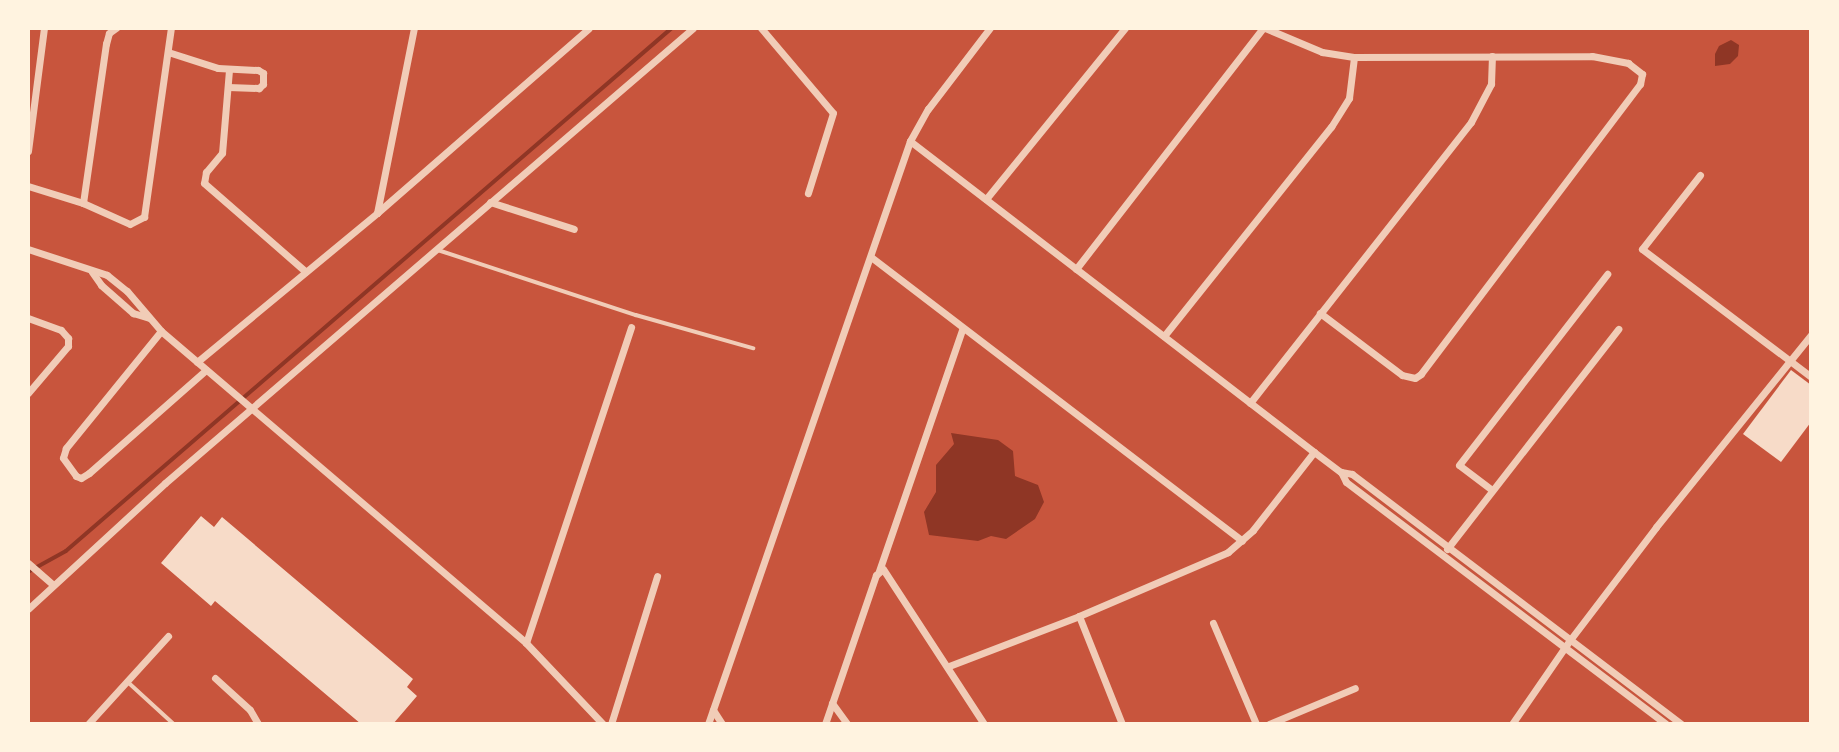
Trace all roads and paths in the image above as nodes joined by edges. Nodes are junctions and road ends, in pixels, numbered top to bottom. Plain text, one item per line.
1 (44, 28) edge
2 (116, 28) edge
3 (171, 28) edge
4 (414, 28) edge
5 (589, 28) edge
6 (693, 28) edge
7 (761, 28) edge
8 (990, 28) edge
9 (1125, 28) edge
10 (1264, 28) edge
11 (168, 52) junction
12 (1354, 57) junction
13 (1492, 57) junction
14 (229, 70) junction
15 (228, 87) junction
16 (910, 141) junction
17 (28, 151) edge
18 (1700, 175) dead end
19 (28, 186) edge
20 (808, 193) dead end
21 (986, 200) junction
22 (490, 202) junction
23 (83, 203) junction
24 (377, 213) junction
25 (574, 229) dead end
26 (28, 249) edge
27 (436, 250) junction
28 (871, 257) junction
29 (1076, 269) junction
30 (92, 272) junction
31 (306, 272) junction
32 (1607, 274) dead end
33 (1320, 313) junction
34 (28, 318) edge
35 (149, 319) junction
36 (631, 327) dead end
37 (1618, 329) dead end
38 (962, 330) junction
39 (161, 331) junction
40 (1811, 335) edge
41 (1164, 337) junction
42 (753, 348) dead end
43 (1790, 361) junction
44 (197, 362) junction
45 (206, 370) junction
46 (1811, 377) edge
47 (28, 393) edge
48 (1250, 403) junction
49 (251, 408) junction
50 (1314, 452) junction
51 (1340, 472) junction
52 (1492, 491) junction
53 (1382, 498) junction
54 (1377, 505) junction
55 (1242, 541) junction
56 (1448, 547) junction
57 (1442, 555) junction
58 (28, 562) edge
59 (881, 570) junction
60 (657, 576) dead end
61 (53, 585) junction
62 (1520, 602) junction
63 (28, 609) edge
64 (1515, 610) junction
65 (1079, 616) junction
66 (1213, 623) dead end
67 (168, 636) dead end
68 (1570, 640) junction
69 (526, 643) junction
70 (1565, 648) junction
71 (949, 666) junction
72 (215, 678) dead end
73 (127, 681) junction
74 (1355, 688) dead end
75 (832, 703) junction
76 (713, 710) junction
77 (88, 724) edge
78 (174, 724) edge
79 (258, 724) edge
80 (603, 724) edge
81 (611, 724) edge
82 (708, 724) edge
83 (722, 724) edge
84 (825, 724) edge
85 (847, 724) edge
86 (984, 724) edge
87 (1122, 724) edge
88 (1256, 724) edge
89 (1269, 724) edge
90 (1512, 724) edge
91 (1666, 724) edge
92 (1681, 724) edge

1 - 17 street
2 - 23 street
3 - 11 street
4 - 24 street
5 - 24 street
6 - 22 street
7 - 20 street
8 - 16 street
9 - 21 street
10 - 12 street
10 - 29 street
11 - 14 street
11 - 23 street
12 - 13 street
12 - 41 street
13 - 33 street
13 - 33 street
14 - 15 street
14 - 15 street
15 - 31 street
16 - 21 street
16 - 28 street
18 - 43 street
19 - 23 street
21 - 29 street
22 - 25 street
22 - 27 street
24 - 31 street
26 - 30 street
27 - 42 lane
27 - 49 street
28 - 38 street
28 - 76 street
29 - 41 street
30 - 35 street
30 - 35 street
31 - 44 street
32 - 52 street
33 - 48 street
34 - 47 street
35 - 39 street
36 - 69 street
37 - 52 street
38 - 55 street
38 - 59 street
39 - 44 street
39 - 45 street
40 - 43 street
41 - 48 street
43 - 46 street
43 - 68 street
44 - 45 street
45 - 49 street
48 - 50 street
49 - 61 street
49 - 69 street
50 - 51 street
50 - 55 street
51 - 53 street
51 - 54 street
52 - 56 street
53 - 54 street
53 - 56 street
54 - 57 street
55 - 65 street
56 - 57 street
56 - 62 street
57 - 64 street
58 - 61 street
59 - 71 street
59 - 75 street
60 - 81 street
61 - 63 street
62 - 64 street
62 - 68 street
64 - 70 street
65 - 71 street
65 - 87 street
66 - 88 street
67 - 73 street
68 - 70 street
68 - 92 street
69 - 80 street
70 - 90 street
70 - 91 street
71 - 86 street
72 - 79 street
73 - 77 street
73 - 78 lane
74 - 89 street
75 - 84 street
75 - 85 street
76 - 82 street
76 - 83 street

